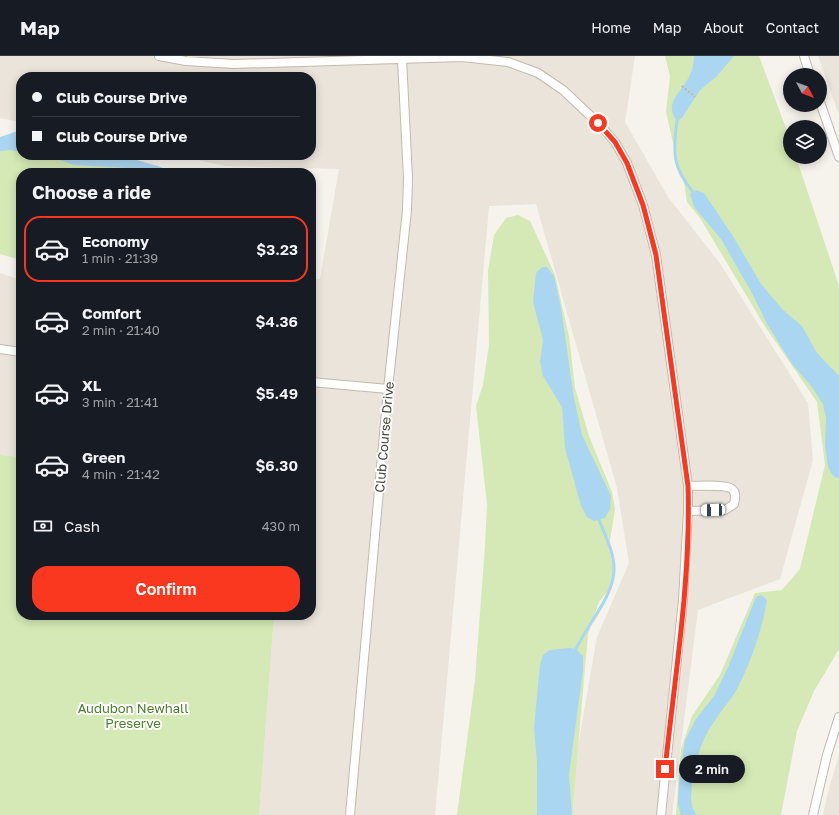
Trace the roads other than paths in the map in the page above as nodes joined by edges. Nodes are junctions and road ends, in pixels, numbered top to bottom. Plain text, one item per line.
1 (159, 56) edge
2 (804, 56) edge
3 (402, 59) junction
4 (808, 68) edge
5 (823, 112) edge
6 (839, 157) edge
7 (0, 349) edge
8 (16, 351) edge
9 (316, 382) edge
10 (388, 389) junction
11 (688, 486) junction
12 (688, 511) junction
13 (839, 717) edge
14 (350, 815) edge
15 (661, 815) edge
16 (813, 815) edge

1 - 3 street
2 - 4 street
3 - 10 street, Club Course Drive
3 - 11 street
5 - 6 street
7 - 8 street
9 - 10 street
10 - 14 street, Club Course Drive
11 - 12 street
11 - 12 street
12 - 15 street
13 - 16 street

